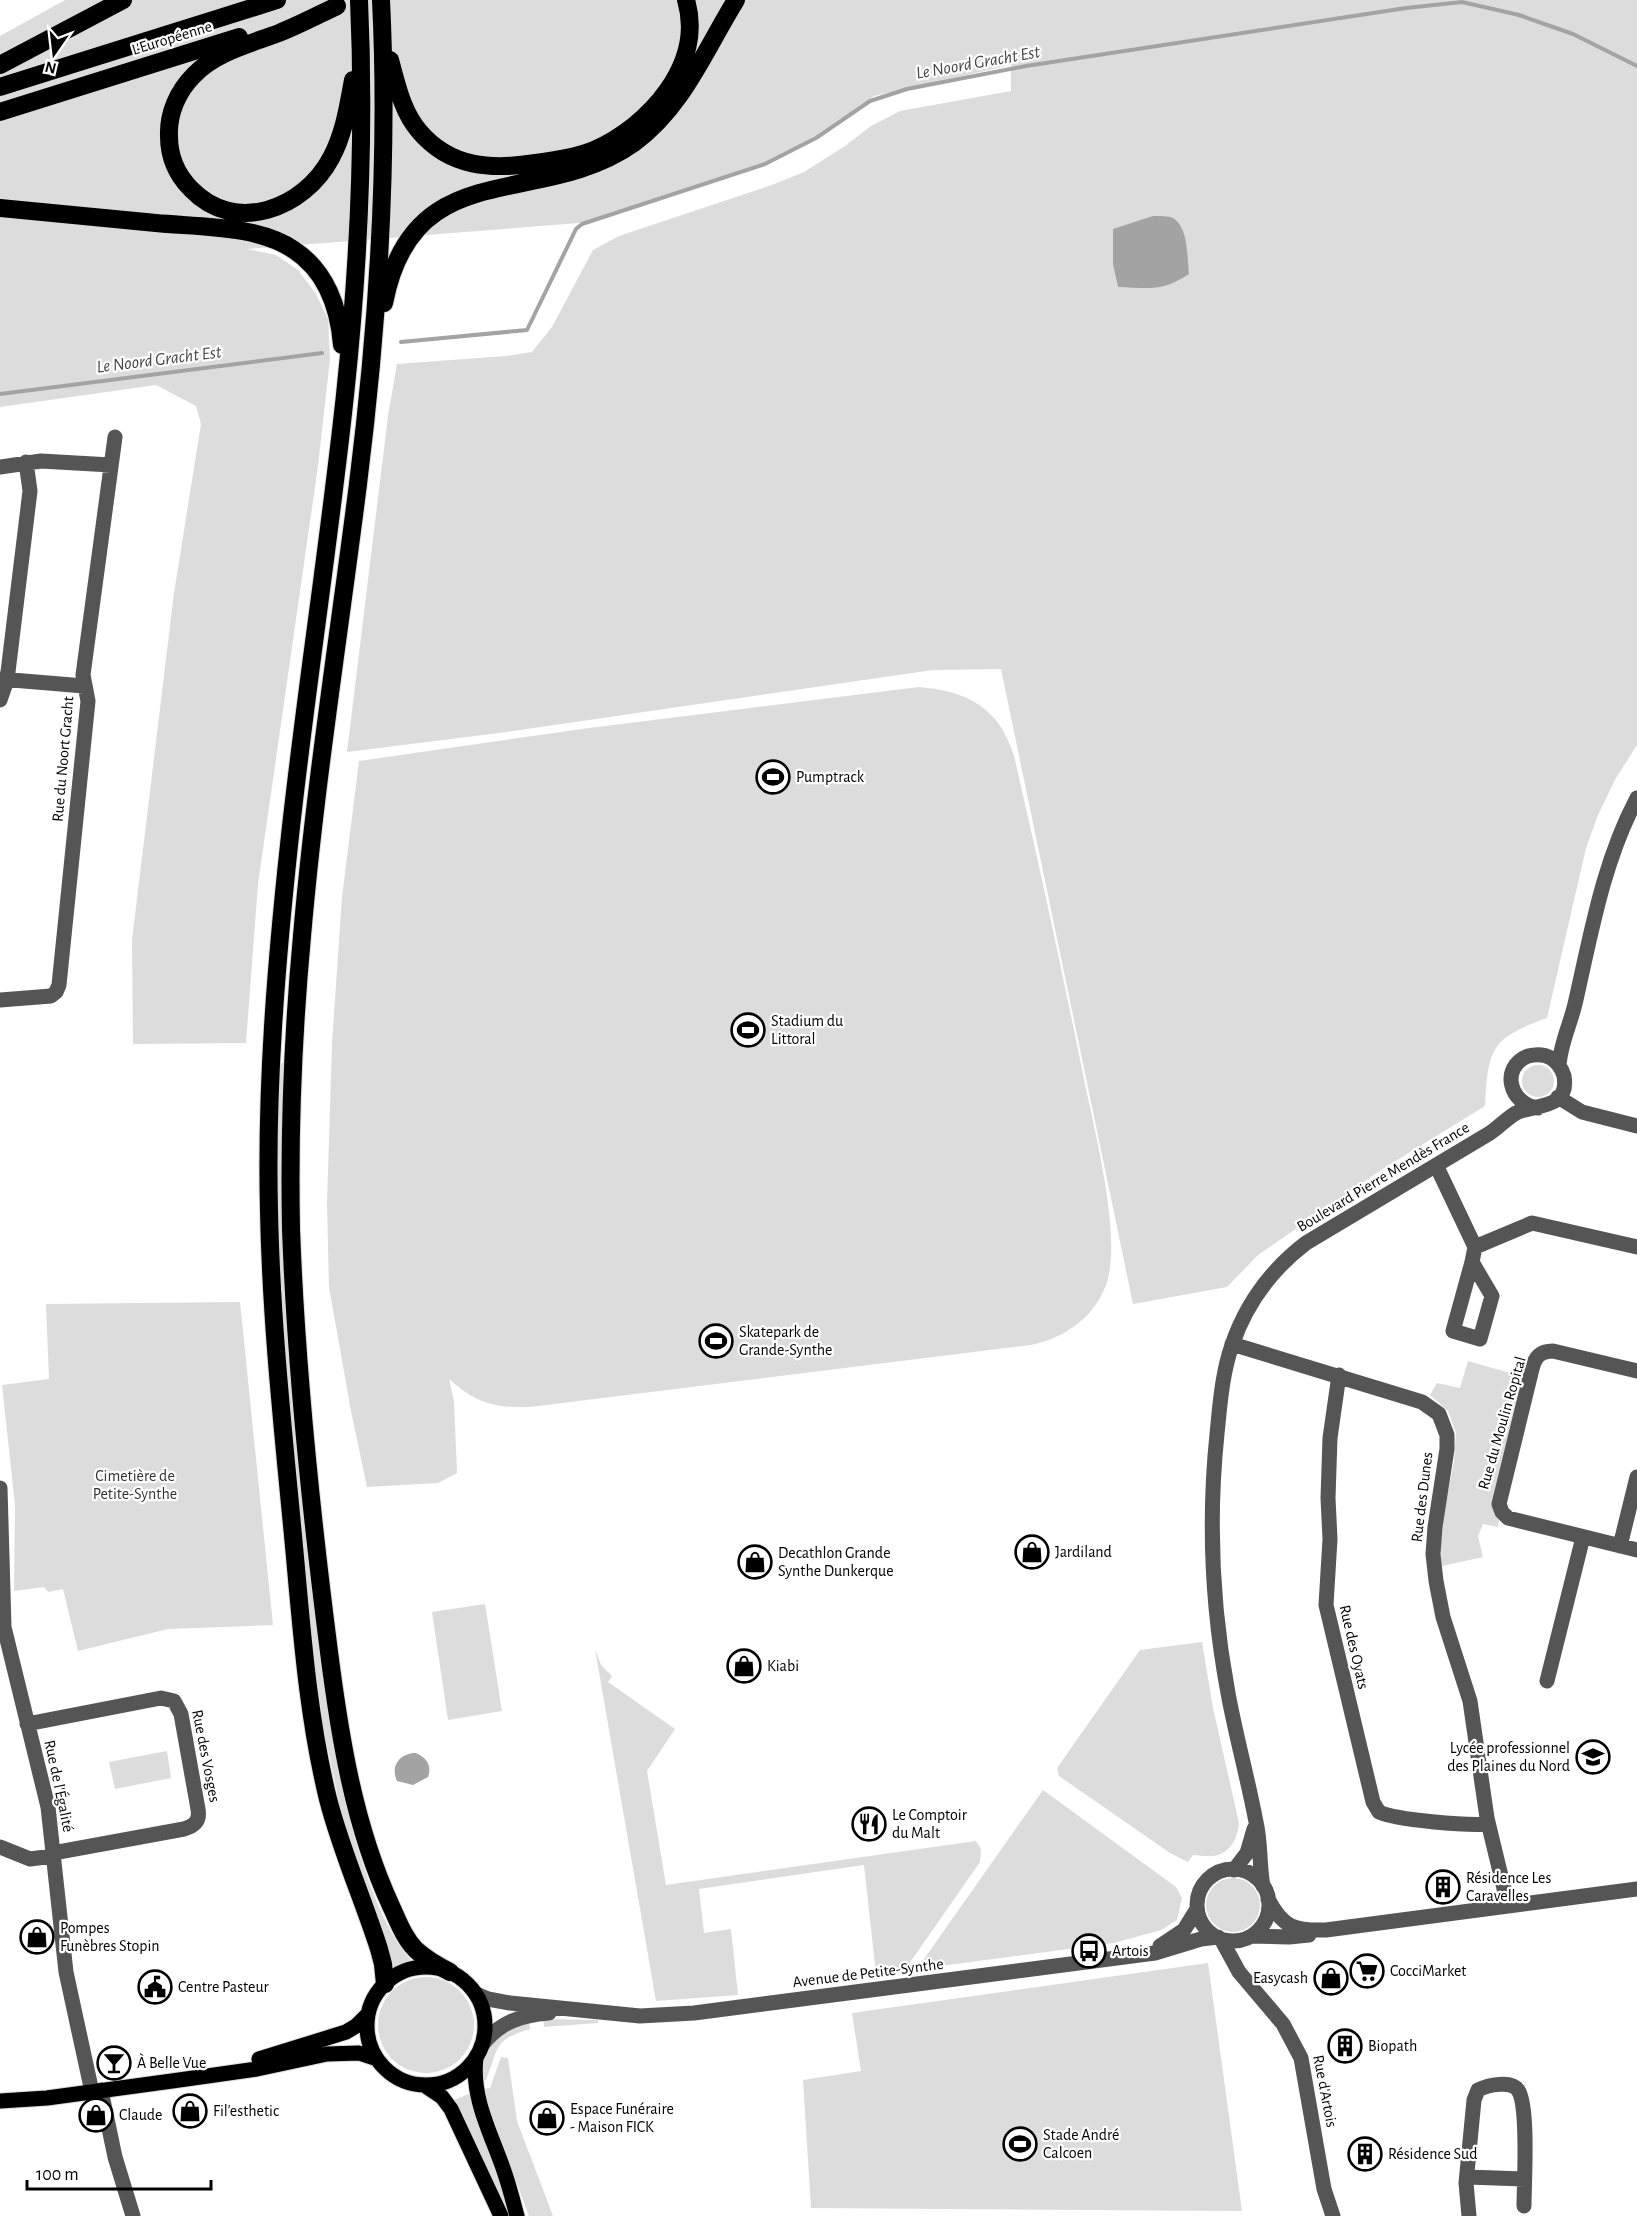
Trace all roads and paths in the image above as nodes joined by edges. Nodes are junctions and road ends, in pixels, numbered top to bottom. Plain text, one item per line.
1 (123, 0) edge
2 (277, 0) edge
3 (358, 0) edge
4 (381, 0) edge
5 (686, 0) edge
6 (736, 0) edge
7 (337, 6) junction
8 (383, 36) junction
9 (361, 43) junction
10 (0, 64) edge
11 (0, 87) edge
12 (0, 112) edge
13 (0, 208) edge
14 (368, 390) junction
15 (345, 393) junction
16 (115, 437) dead end
17 (26, 462) junction
18 (111, 465) junction
19 (0, 466) edge
20 (3, 679) edge
21 (84, 686) junction
22 (0, 700) edge
23 (1637, 798) edge
24 (0, 1000) edge
25 (1566, 1034) junction
26 (1543, 1055) junction
27 (1559, 1066) junction
28 (1514, 1092) junction
29 (1558, 1097) junction
30 (1538, 1107) junction
31 (1636, 1121) edge
32 (1500, 1125) junction
33 (1436, 1165) junction
34 (1637, 1247) edge
35 (1232, 1344) junction
36 (1637, 1371) edge
37 (1339, 1375) junction
38 (1637, 1477) edge
39 (0, 1488) edge
40 (1583, 1537) junction
41 (1620, 1546) junction
42 (1637, 1550) edge
43 (1547, 1682) dead end
44 (27, 1724) junction
45 (1255, 1814) junction
46 (1488, 1824) junction
47 (0, 1847) edge
48 (53, 1855) junction
49 (1234, 1870) junction
50 (1637, 1889) edge
51 (1266, 1892) junction
52 (1508, 1905) junction
53 (1197, 1909) junction
54 (1326, 1930) junction
55 (1248, 1937) junction
56 (1219, 1938) junction
57 (1133, 1955) junction
58 (450, 1972) junction
59 (385, 1984) junction
60 (1252, 1986) junction
61 (476, 1994) junction
62 (606, 2013) junction
63 (368, 2014) junction
64 (479, 2051) junction
65 (377, 2059) junction
66 (209, 2076) junction
67 (424, 2085) junction
68 (97, 2091) junction
69 (0, 2101) edge
70 (1467, 2177) junction
71 (1524, 2178) junction
72 (1524, 2206) dead end
73 (133, 2216) edge
74 (501, 2216) edge
75 (517, 2216) edge
76 (1333, 2216) edge
77 (1469, 2216) edge

1 - 10 highway
2 - 11 highway, L'Européenne
3 - 7 highway, L'Européenne
3 - 9 highway
4 - 8 highway
5 - 8 highway
6 - 14 highway
7 - 9 highway
7 - 12 highway, L'Européenne
8 - 14 highway
9 - 15 highway
13 - 15 highway
14 - 58 highway
15 - 59 highway
16 - 18 street, Rue du Noort Gracht
17 - 18 street
17 - 19 street
17 - 20 street
18 - 21 street, Rue du Noort Gracht
20 - 21 street
20 - 22 street
21 - 24 street, Rue du Noort Gracht
23 - 25 street
25 - 26 street
25 - 27 street
26 - 27 street
26 - 28 street
27 - 29 street
28 - 30 street
28 - 32 street
29 - 30 street
29 - 31 street
30 - 32 street, Boulevard Pierre Mendès France
32 - 33 street, Boulevard Pierre Mendès France
33 - 34 street
33 - 35 street, Boulevard Pierre Mendès France
35 - 37 street, Rue des Dunes
35 - 45 street, Boulevard Pierre Mendès France
36 - 40 street, Rue du Moulin Ropital
37 - 46 street, Rue des Dunes
37 - 46 street, Rue des Oyats
38 - 41 street
39 - 44 street, Rue de l'Égalité
40 - 41 street, Rue du Moulin Ropital
40 - 43 street
41 - 42 street, Rue du Moulin Ropital
44 - 48 street, Rue de l'Égalité
44 - 48 street, Rue des Vosges
45 - 49 street, Boulevard Pierre Mendès France
45 - 51 street, Boulevard Pierre Mendès France
46 - 52 street, Rue des Dunes
47 - 48 street
48 - 68 street, Rue de l'Égalité
49 - 51 street
49 - 53 street
50 - 52 street
51 - 54 street
51 - 55 street
52 - 54 street
53 - 56 street
53 - 57 street, Avenue de Petite-Synthe
54 - 55 street
55 - 56 street
55 - 60 street, Rue d'Artois
56 - 57 street, Avenue de Petite-Synthe
56 - 60 street, Rue d'Artois
57 - 62 street, Avenue de Petite-Synthe
58 - 59 main road
58 - 61 main road
59 - 63 main road
60 - 76 street, Rue d'Artois
61 - 62 street, Avenue de Petite-Synthe
61 - 64 main road
62 - 64 street, Avenue de Petite-Synthe
63 - 65 main road
63 - 66 main road
64 - 67 main road
64 - 75 main road
65 - 66 main road
65 - 67 main road
66 - 68 main road
67 - 74 main road
68 - 69 main road
68 - 73 street, Rue de l'Égalité
70 - 71 street
70 - 71 street
70 - 77 street
71 - 72 street

